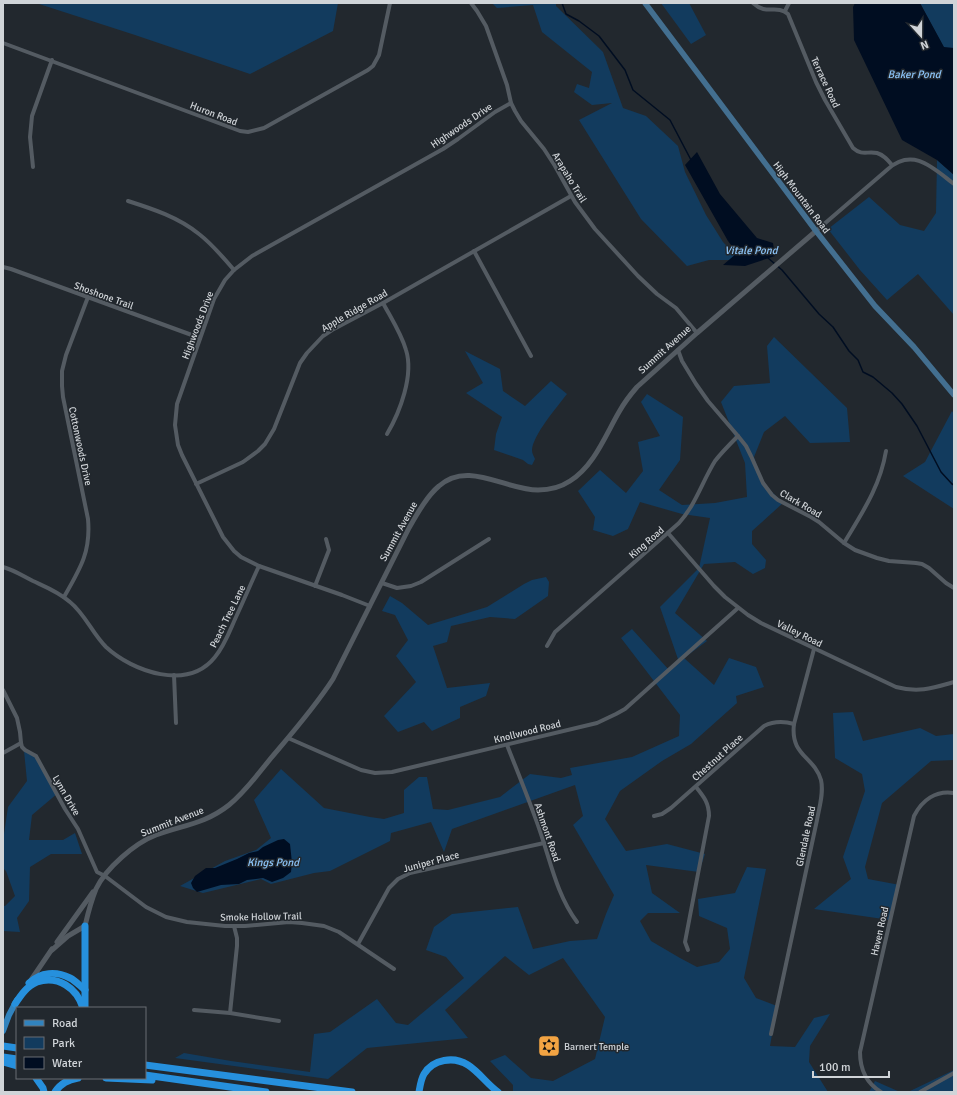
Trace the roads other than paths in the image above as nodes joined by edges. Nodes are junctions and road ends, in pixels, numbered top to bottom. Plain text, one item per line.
1 (390, 3) edge
2 (470, 3) edge
3 (645, 3) edge
4 (753, 3) edge
5 (789, 3) edge
6 (785, 11) junction
7 (3, 42) edge
8 (52, 60) junction
9 (511, 103) junction
10 (892, 165) junction
11 (33, 168) dead end
12 (954, 184) edge
13 (572, 196) junction
14 (128, 201) dead end
15 (816, 231) junction
16 (474, 251) junction
17 (3, 267) edge
18 (234, 270) junction
19 (88, 297) junction
20 (383, 303) junction
21 (697, 333) junction
22 (200, 338) junction
23 (678, 350) junction
24 (531, 356) dead end
25 (954, 395) edge
26 (387, 434) dead end
27 (738, 436) junction
28 (886, 451) dead end
29 (196, 484) junction
30 (668, 533) junction
31 (326, 539) dead end
32 (489, 540) dead end
33 (844, 544) junction
34 (259, 566) junction
35 (3, 567) edge
36 (382, 583) junction
37 (315, 586) junction
38 (954, 588) edge
39 (64, 597) junction
40 (370, 606) junction
41 (738, 608) junction
42 (547, 646) dead end
43 (814, 649) junction
44 (174, 675) junction
45 (954, 682) edge
46 (3, 690) edge
47 (176, 723) dead end
48 (794, 724) junction
49 (288, 738) junction
50 (20, 743) junction
51 (507, 745) junction
52 (3, 753) edge
53 (696, 787) junction
54 (954, 793) edge
55 (654, 816) dead end
56 (544, 843) junction
57 (105, 876) junction
58 (97, 886) junction
59 (577, 922) dead end
60 (85, 926) junction
61 (234, 926) junction
62 (358, 944) junction
63 (52, 950) junction
64 (688, 950) dead end
65 (394, 969) dead end
66 (28, 983) junction
67 (85, 990) junction
68 (15, 1004) junction
69 (84, 1007) edge
70 (84, 1007) edge
71 (194, 1010) dead end
72 (230, 1013) junction
73 (279, 1021) dead end
74 (3, 1031) edge
75 (771, 1034) dead end
76 (3, 1043) edge
77 (16, 1044) edge
78 (3, 1046) edge
79 (16, 1048) edge
80 (3, 1058) edge
81 (16, 1059) edge
82 (3, 1062) edge
83 (146, 1064) edge
84 (16, 1066) edge
85 (954, 1073) edge
86 (146, 1075) edge
87 (37, 1079) edge
88 (74, 1079) edge
89 (122, 1079) edge
90 (205, 1084) junction
91 (247, 1090) junction
92 (44, 1092) edge
93 (55, 1092) edge
94 (257, 1092) edge
95 (266, 1092) edge
96 (352, 1092) edge
97 (419, 1092) edge
98 (498, 1092) edge
99 (881, 1092) edge
100 (920, 1092) edge

1 - 8 street, Huron Road
2 - 9 street, Arapaho Trail
3 - 15 main road, High Mountain Road
4 - 6 street
5 - 6 street
6 - 10 street, Terrace Road
7 - 8 street, Huron Road
8 - 11 street
9 - 13 street, Arapaho Trail
9 - 18 street, Highwoods Drive
10 - 12 street, Summit Avenue
10 - 15 street, Summit Avenue
13 - 16 street, Apple Ridge Road
13 - 21 street, Arapaho Trail
14 - 18 street
15 - 21 street, Summit Avenue
15 - 25 main road, High Mountain Road
16 - 20 street, Apple Ridge Road
16 - 24 street
17 - 19 street, Shoshone Trail
18 - 22 street, Highwoods Drive
19 - 22 street, Shoshone Trail
19 - 39 street, Cottonwoods Drive
20 - 26 street
20 - 29 street, Apple Ridge Road
21 - 23 street, Summit Avenue
22 - 29 street, Highwoods Drive
23 - 27 street, Clark Road
23 - 36 street, Summit Avenue
27 - 30 street, King Road
27 - 33 street, Clark Road
28 - 33 street
29 - 34 street, Highwoods Drive
30 - 41 street, Valley Road
30 - 42 street, King Road
31 - 37 street
32 - 36 street
33 - 38 street, Clark Road
34 - 37 street, Highwoods Drive
34 - 44 street, Peach Tree Lane
35 - 39 street, Peach Tree Lane
36 - 40 street, Summit Avenue
37 - 40 street, Highwoods Drive
39 - 44 street, Peach Tree Lane
40 - 49 street, Summit Avenue
41 - 43 street, Valley Road
41 - 51 street, Knollwood Road
43 - 45 street, Valley Road
43 - 48 street, Glendale Road
44 - 47 street
46 - 50 street
48 - 53 street, Chestnut Place
48 - 75 street, Glendale Road
49 - 51 street, Knollwood Road
49 - 57 street, Summit Avenue
50 - 52 street
50 - 57 street, Lynn Drive
51 - 56 street, Ashmont Road
53 - 55 street, Chestnut Place
53 - 64 street
54 - 99 street, Haven Road
56 - 59 street, Ashmont Road
56 - 62 street, Juniper Place
57 - 58 street, Summit Avenue
57 - 61 street, Smoke Hollow Trail
58 - 60 street, Summit Avenue
58 - 63 street, Summit Avenue
60 - 63 street, Summit Avenue
60 - 67 highway
61 - 62 street, Smoke Hollow Trail
61 - 72 street
62 - 65 street, Smoke Hollow Trail
63 - 66 street, Summit Avenue
66 - 67 highway
66 - 68 main road, Summit Avenue
67 - 69 highway
68 - 70 highway
68 - 74 main road, Summit Avenue
71 - 72 street
72 - 73 street
76 - 77 highway
78 - 79 highway
80 - 81 highway
82 - 84 highway
83 - 96 highway
85 - 100 street
86 - 90 highway
87 - 92 highway
88 - 93 highway
89 - 90 highway
90 - 91 highway
91 - 94 highway
91 - 95 highway
97 - 98 highway

